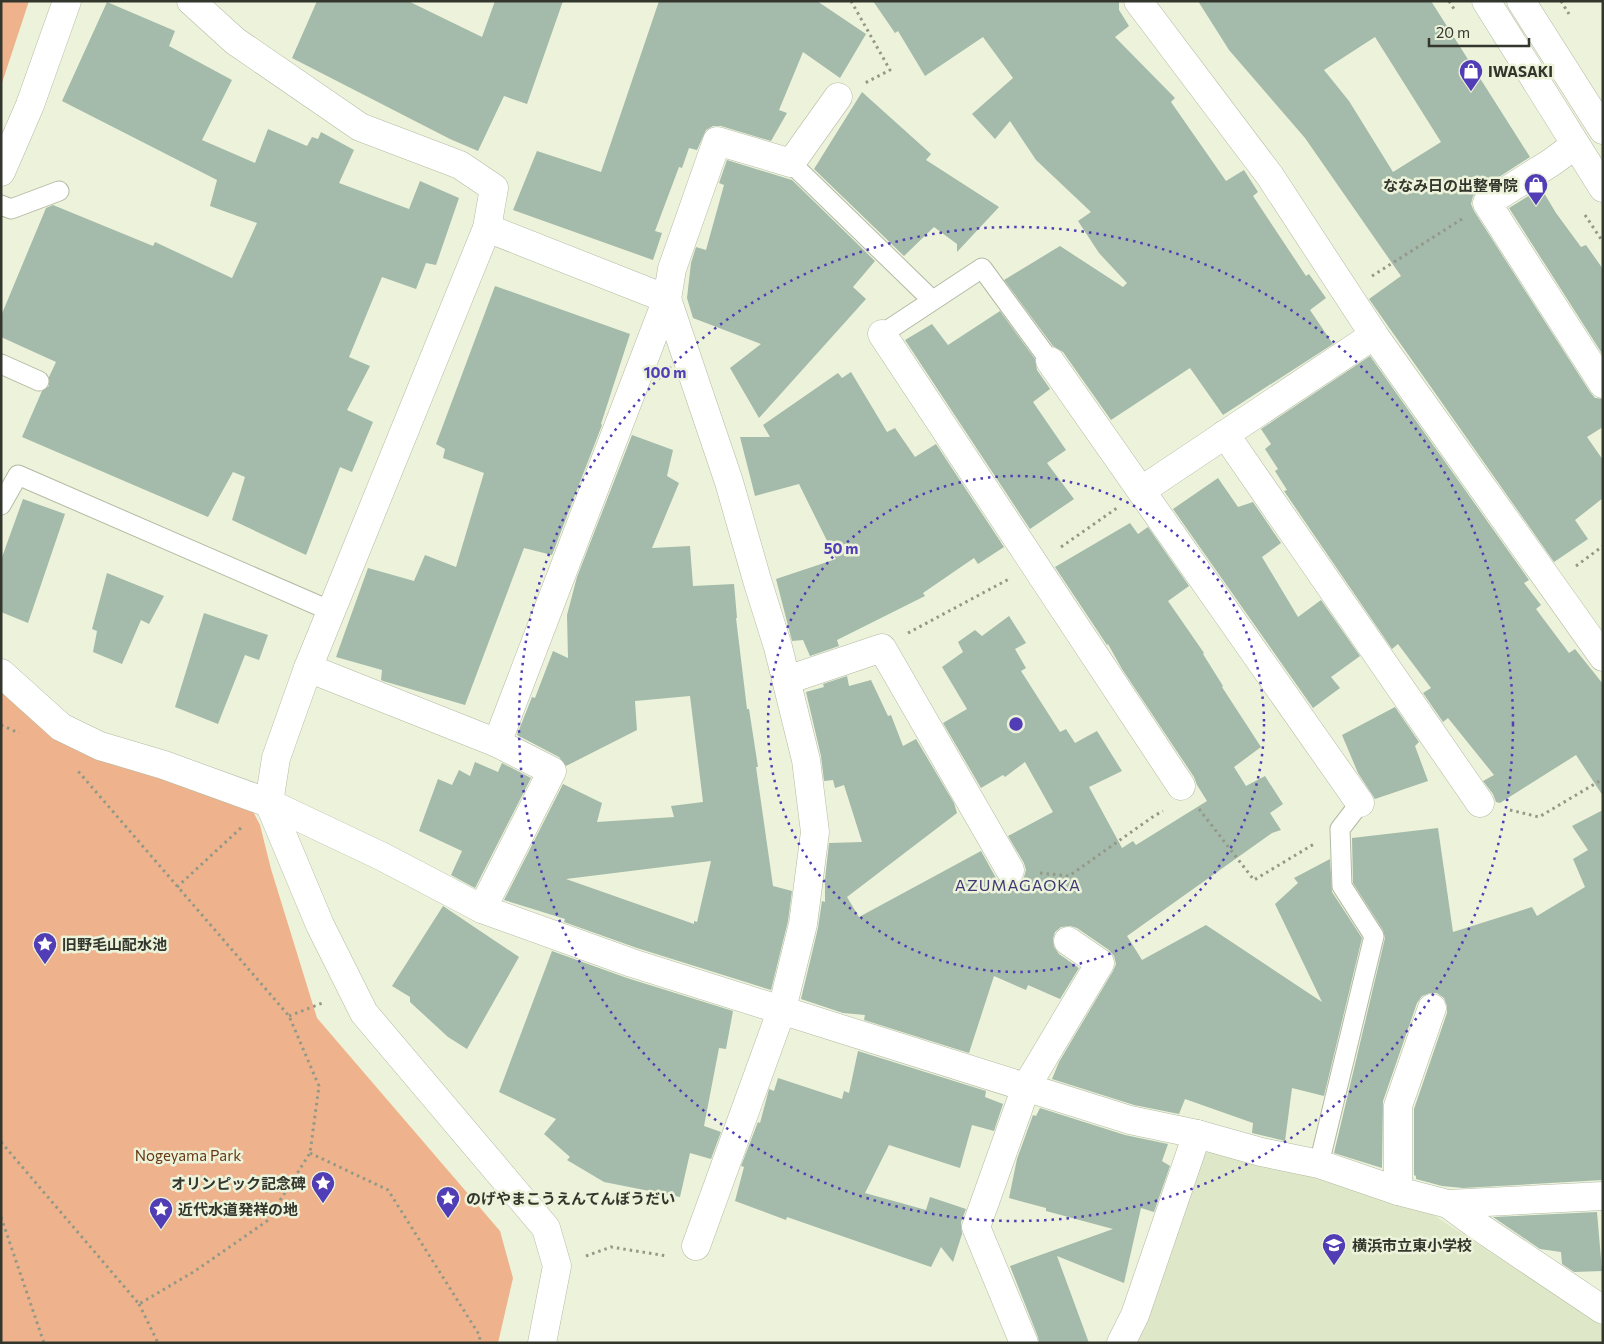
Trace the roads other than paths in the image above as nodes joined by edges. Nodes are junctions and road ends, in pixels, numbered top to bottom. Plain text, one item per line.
1 (67, 1) edge
2 (191, 1) edge
3 (1138, 1) edge
4 (1486, 1) edge
5 (1521, 1) edge
6 (838, 97) road end
7 (1603, 130) edge
8 (1575, 145) junction
9 (791, 163) junction
10 (1, 172) edge
11 (1603, 188) edge
12 (59, 190) dead end
13 (1, 205) edge
14 (487, 228) junction
15 (667, 299) junction
16 (932, 300) junction
17 (882, 334) joint
18 (1374, 335) junction
19 (1050, 361) joint
20 (1, 364) edge
21 (39, 381) dead end
22 (1603, 384) edge
23 (1225, 434) junction
24 (1142, 490) junction
25 (1, 505) edge
26 (331, 611) junction
27 (1603, 658) edge
28 (308, 668) junction
29 (1, 673) edge
30 (787, 680) junction
31 (497, 743) junction
32 (1186, 792) road end
33 (269, 802) junction
34 (1360, 803) joint
35 (1480, 803) road end
36 (1010, 870) road end
37 (482, 909) junction
38 (1068, 941) dead end
39 (1432, 1008) dead end
40 (782, 1010) junction
41 (1026, 1087) junction
42 (1197, 1134) junction
43 (1319, 1164) junction
44 (1398, 1191) junction
45 (1603, 1196) edge
46 (1448, 1204) junction
47 (696, 1246) road end
48 (1603, 1310) edge
49 (542, 1343) edge
50 (1024, 1343) edge
51 (1121, 1343) edge

1 - 10 street
2 - 14 street
3 - 18 street
4 - 8 street
5 - 7 street
6 - 9 street
8 - 11 street
8 - 22 street
9 - 15 street
9 - 16 lane
12 - 13 lane
14 - 15 street
14 - 26 street
15 - 30 street
15 - 31 street
16 - 17 lane
16 - 19 lane
17 - 32 street
18 - 23 street
18 - 27 street
19 - 24 street
20 - 21 lane
23 - 24 street
23 - 35 street
24 - 34 street
25 - 26 lane
26 - 28 street
28 - 31 street
28 - 33 street
29 - 33 street
30 - 36 street
30 - 40 street
31 - 37 street
33 - 37 street
33 - 49 street
34 - 43 lane
37 - 40 street
38 - 41 street
39 - 44 street
40 - 41 street
40 - 47 street
41 - 42 street
41 - 50 street
42 - 43 street
42 - 51 street
43 - 44 street
44 - 46 street
45 - 46 street
46 - 48 street

